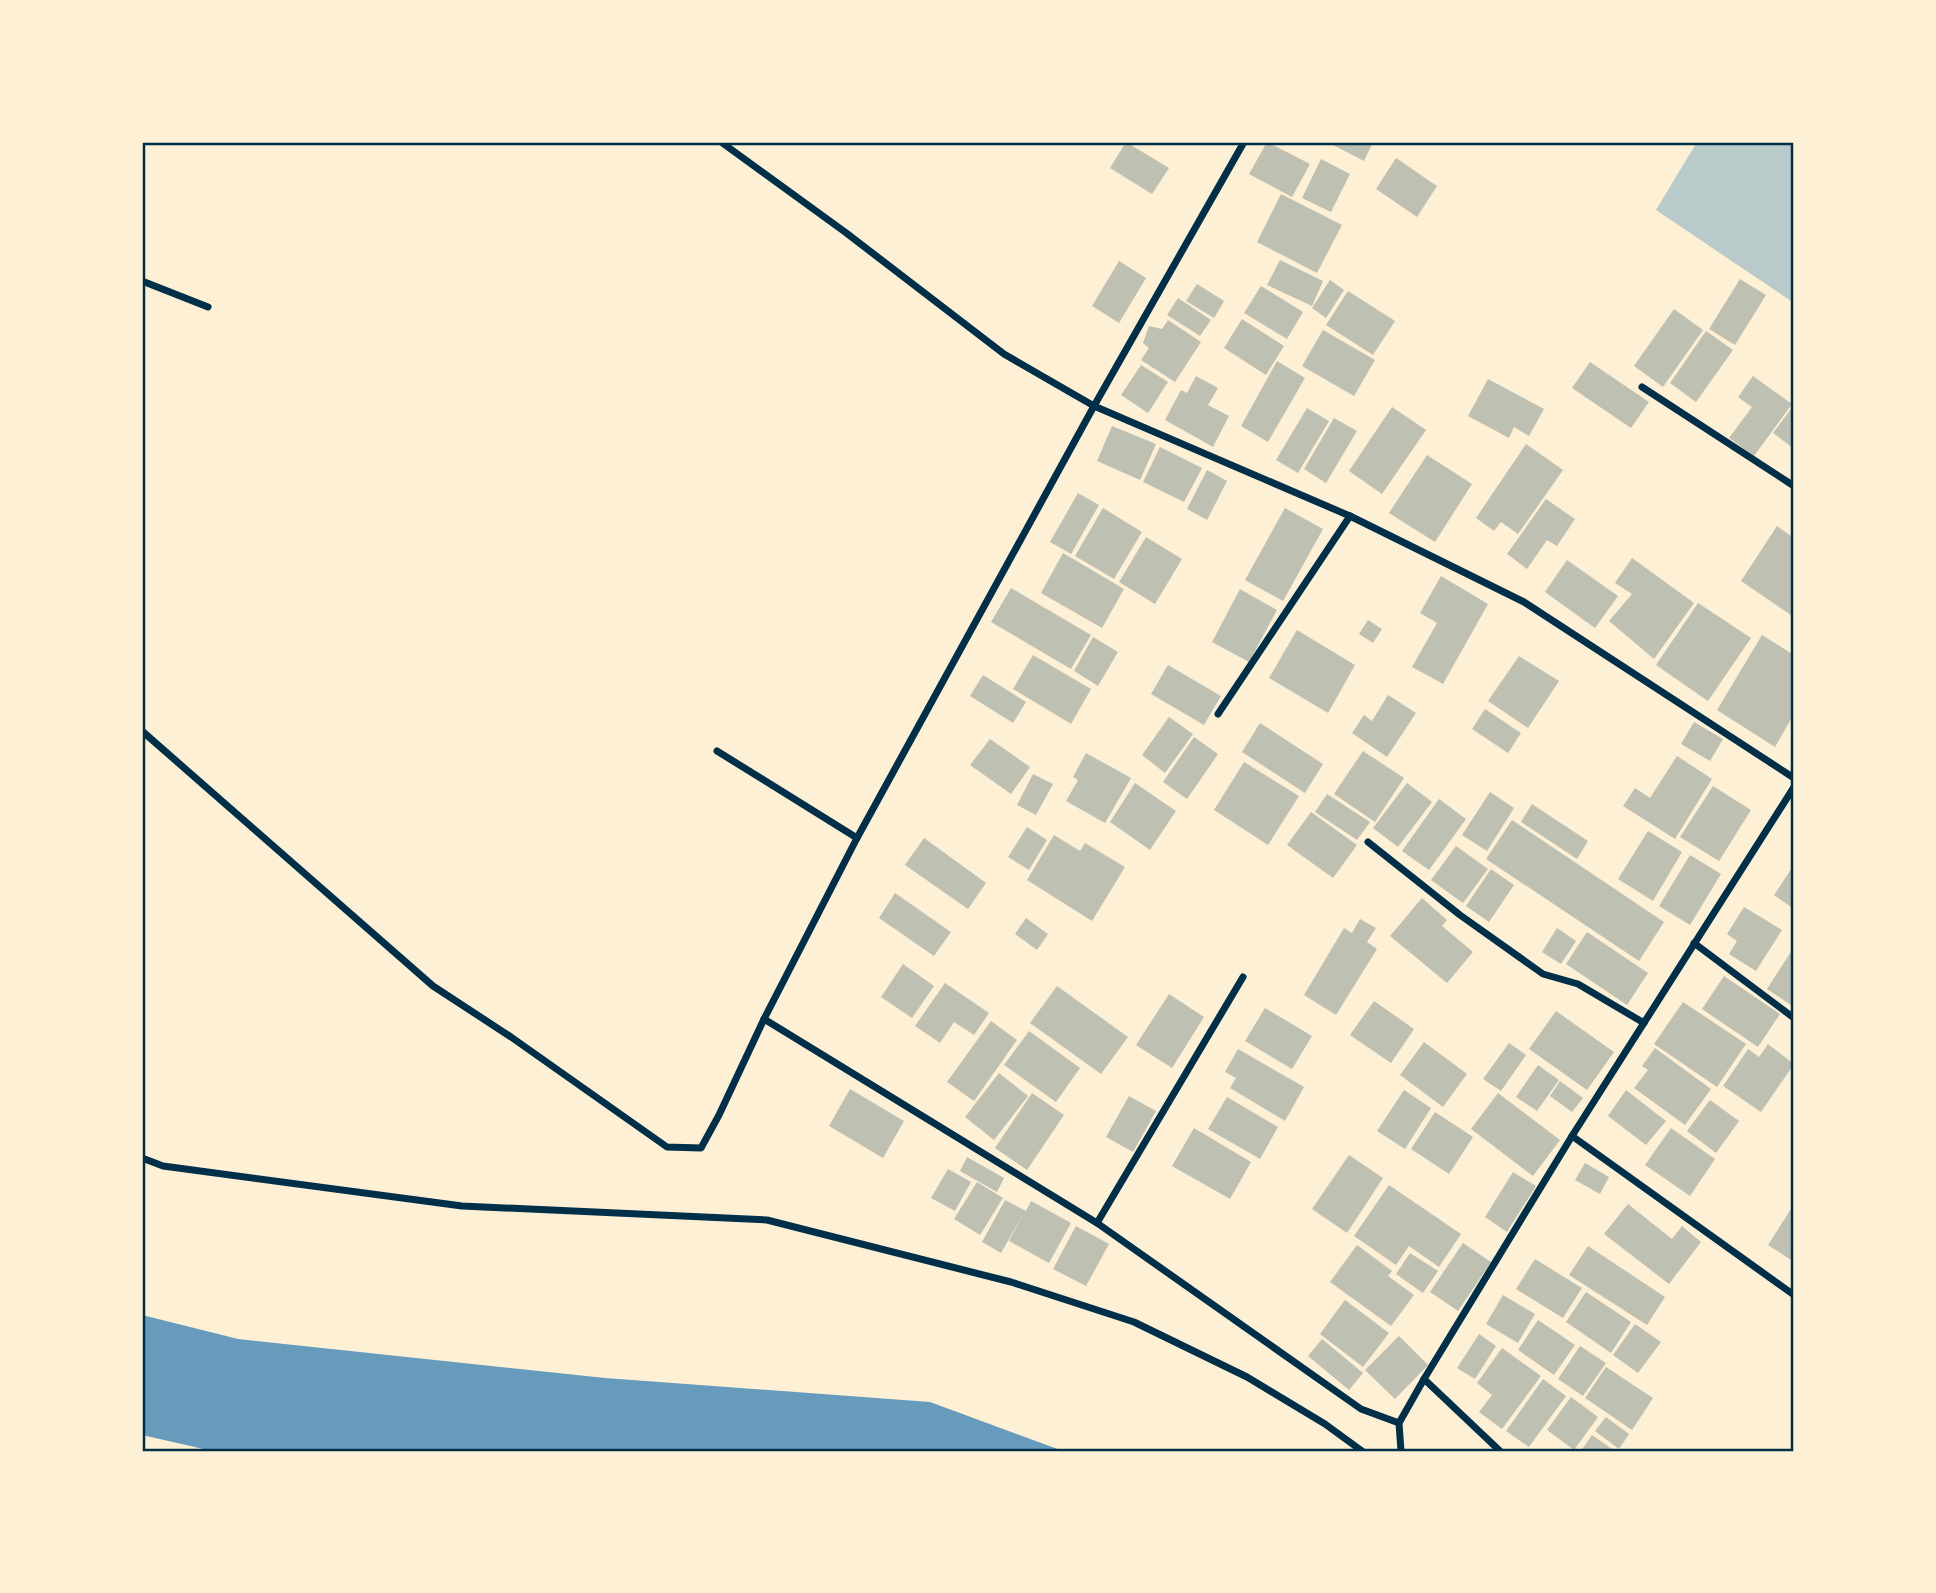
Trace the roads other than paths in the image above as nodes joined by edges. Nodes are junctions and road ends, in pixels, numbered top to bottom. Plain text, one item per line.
1 (721, 142) edge
2 (1244, 142) edge
3 (142, 281) edge
4 (208, 307) dead end
5 (1642, 387) dead end
6 (1094, 406) junction
7 (1794, 486) edge
8 (1350, 516) junction
9 (1219, 714) dead end
10 (142, 732) edge
11 (717, 751) dead end
12 (1794, 778) edge
13 (1794, 787) edge
14 (857, 838) junction
15 (1368, 842) dead end
16 (1694, 943) junction
17 (1243, 977) dead end
18 (1794, 1018) edge
19 (764, 1019) junction
20 (1644, 1023) junction
21 (1572, 1136) junction
22 (142, 1158) edge
23 (1097, 1223) junction
24 (1794, 1295) edge
25 (1424, 1380) junction
26 (1399, 1423) junction
27 (1362, 1451) edge
28 (1401, 1451) edge
29 (1500, 1451) edge

1 - 6 street
2 - 6 street
3 - 4 street
5 - 7 street
6 - 8 street
6 - 14 street
8 - 9 street
8 - 12 street
10 - 19 street
11 - 14 street
13 - 16 street
14 - 19 street
15 - 20 street
16 - 18 street
16 - 20 street
17 - 23 street
19 - 23 street
20 - 21 street
21 - 24 street
21 - 25 street
22 - 27 street
23 - 26 street
25 - 26 street
25 - 29 street
26 - 28 street

